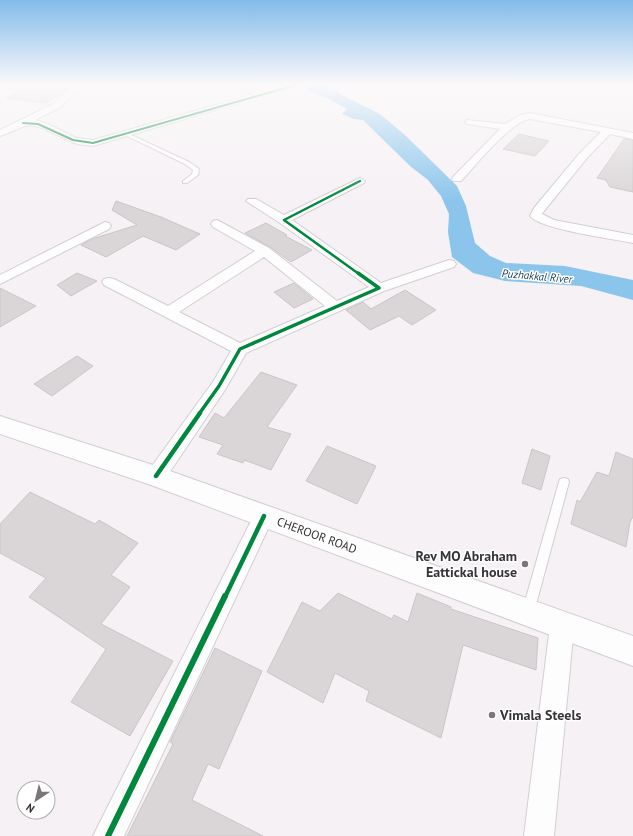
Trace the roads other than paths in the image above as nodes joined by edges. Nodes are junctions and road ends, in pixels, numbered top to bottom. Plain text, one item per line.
1 (23, 123) edge
2 (38, 123) edge
3 (166, 123) edge
4 (477, 123) edge
5 (514, 123) edge
6 (566, 123) edge
7 (507, 127) junction
8 (608, 131) junction
9 (0, 133) edge
10 (127, 134) junction
11 (633, 136) edge
12 (457, 179) dead end
13 (360, 181) dead end
14 (185, 182) dead end
15 (252, 201) dead end
16 (284, 220) junction
17 (217, 224) dead end
18 (105, 226) dead end
19 (633, 240) edge
20 (264, 251) junction
21 (449, 264) dead end
22 (0, 280) edge
23 (109, 282) dead end
24 (379, 288) junction
25 (336, 306) junction
26 (169, 312) junction
27 (240, 349) junction
28 (0, 425) edge
29 (156, 476) junction
30 (564, 482) dead end
31 (264, 516) junction
32 (528, 613) junction
33 (562, 626) junction
34 (633, 651) edge
35 (108, 836) edge
36 (539, 836) edge

1 - 9 street
2 - 10 street
3 - 10 street
4 - 7 street
5 - 7 street
6 - 8 street
7 - 12 street
8 - 11 street
8 - 19 street
10 - 14 lane
13 - 16 street
15 - 16 street
16 - 24 street
17 - 20 street
18 - 22 street
20 - 25 street
20 - 26 street
21 - 24 street
23 - 26 street
24 - 25 street
25 - 27 street
26 - 27 street
27 - 29 street
28 - 29 main road, CHEROOR ROAD
29 - 31 main road, CHEROOR ROAD
30 - 32 lane
31 - 32 main road, CHEROOR ROAD
31 - 35 street
32 - 33 main road, CHEROOR ROAD
33 - 34 main road, CHEROOR ROAD
33 - 36 street

